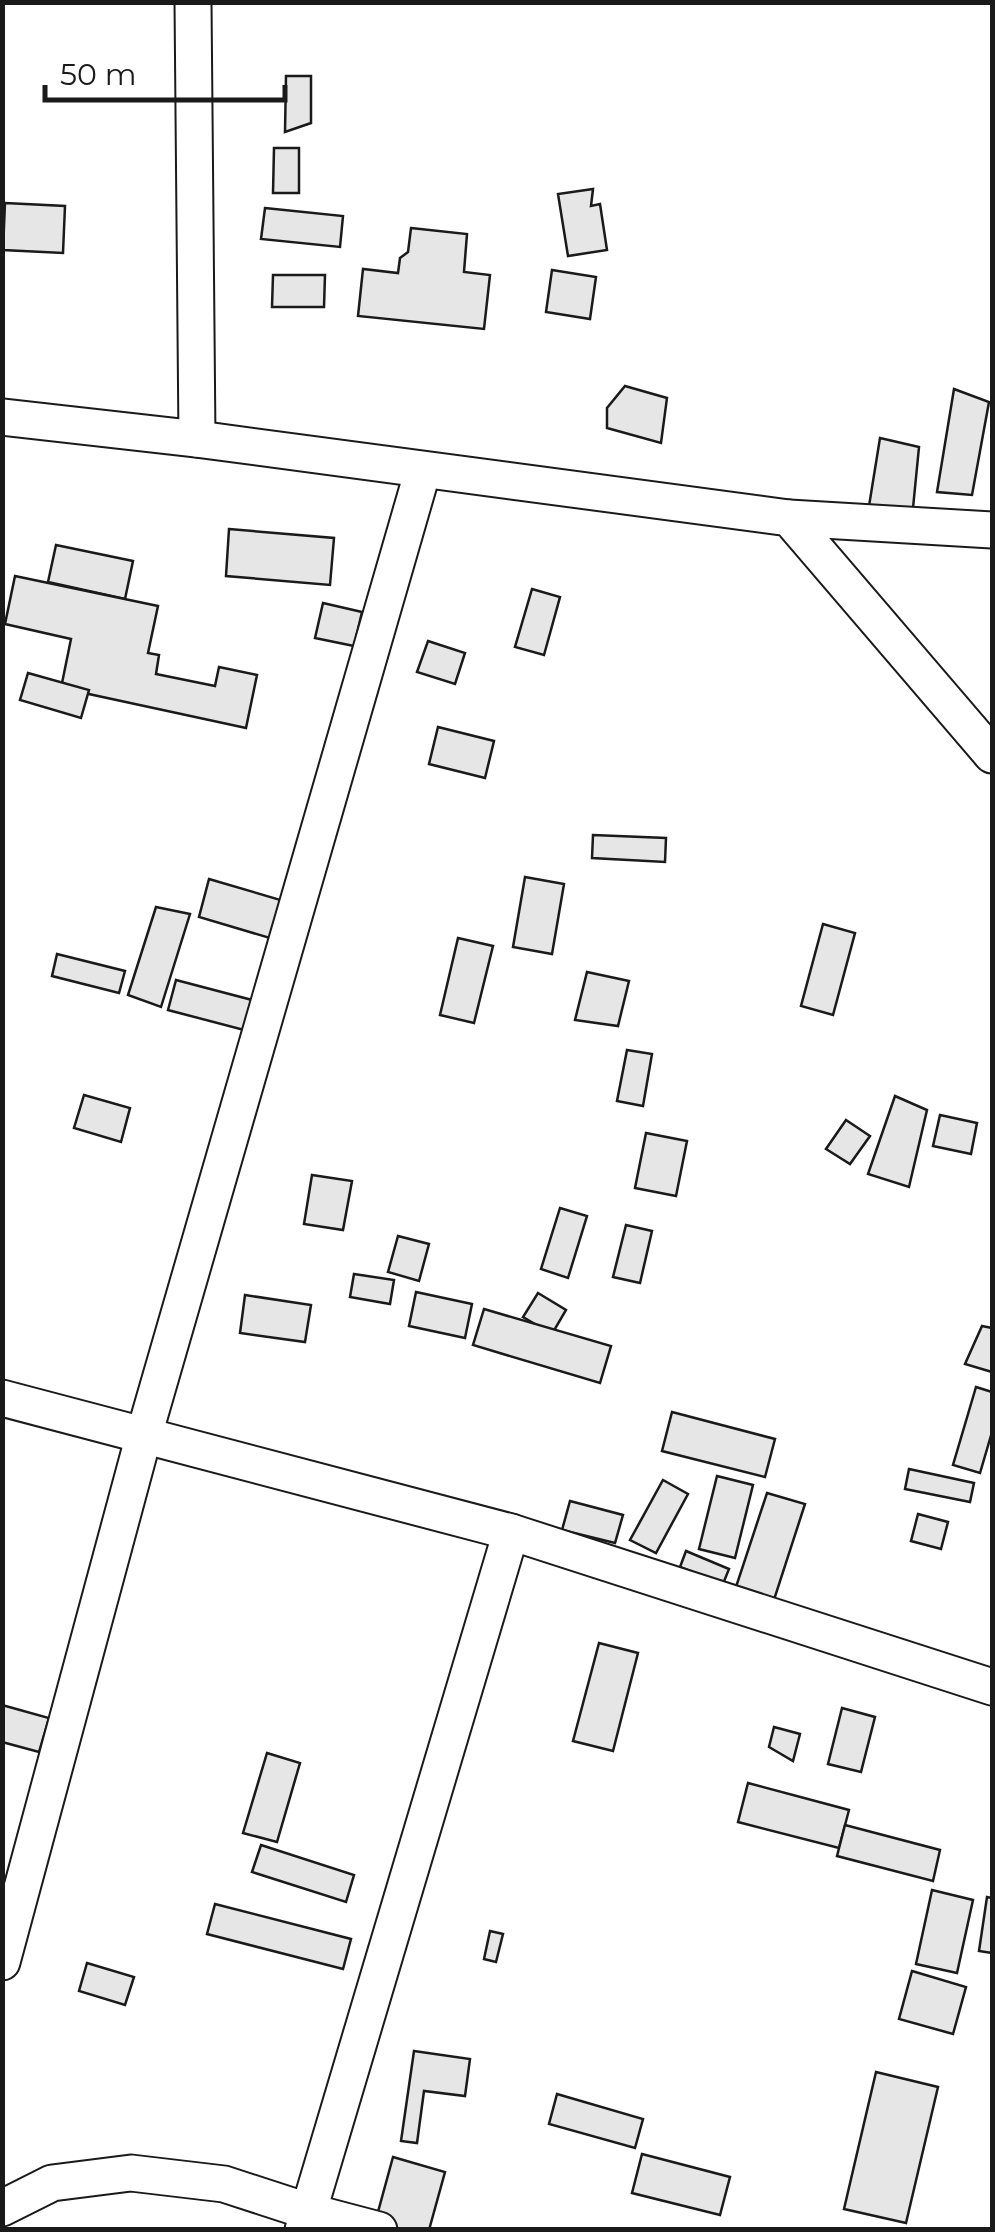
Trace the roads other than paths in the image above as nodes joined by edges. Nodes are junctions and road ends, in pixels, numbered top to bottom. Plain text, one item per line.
1 (193, 2) edge
2 (2, 417) edge
3 (197, 439) junction
4 (422, 470) junction
5 (789, 518) junction
6 (992, 530) edge
7 (992, 755) edge
8 (2, 1398) edge
9 (144, 1435) junction
10 (511, 1532) junction
11 (992, 1687) edge
12 (2, 1962) edge
13 (2, 2208) edge
14 (305, 2220) edge
15 (378, 2230) edge

1 - 3 street
2 - 3 street
3 - 4 street
4 - 5 street
4 - 9 street
5 - 6 street
5 - 7 street
8 - 9 street
9 - 10 street
9 - 12 street
10 - 11 street
10 - 14 street
13 - 14 street
14 - 15 street

